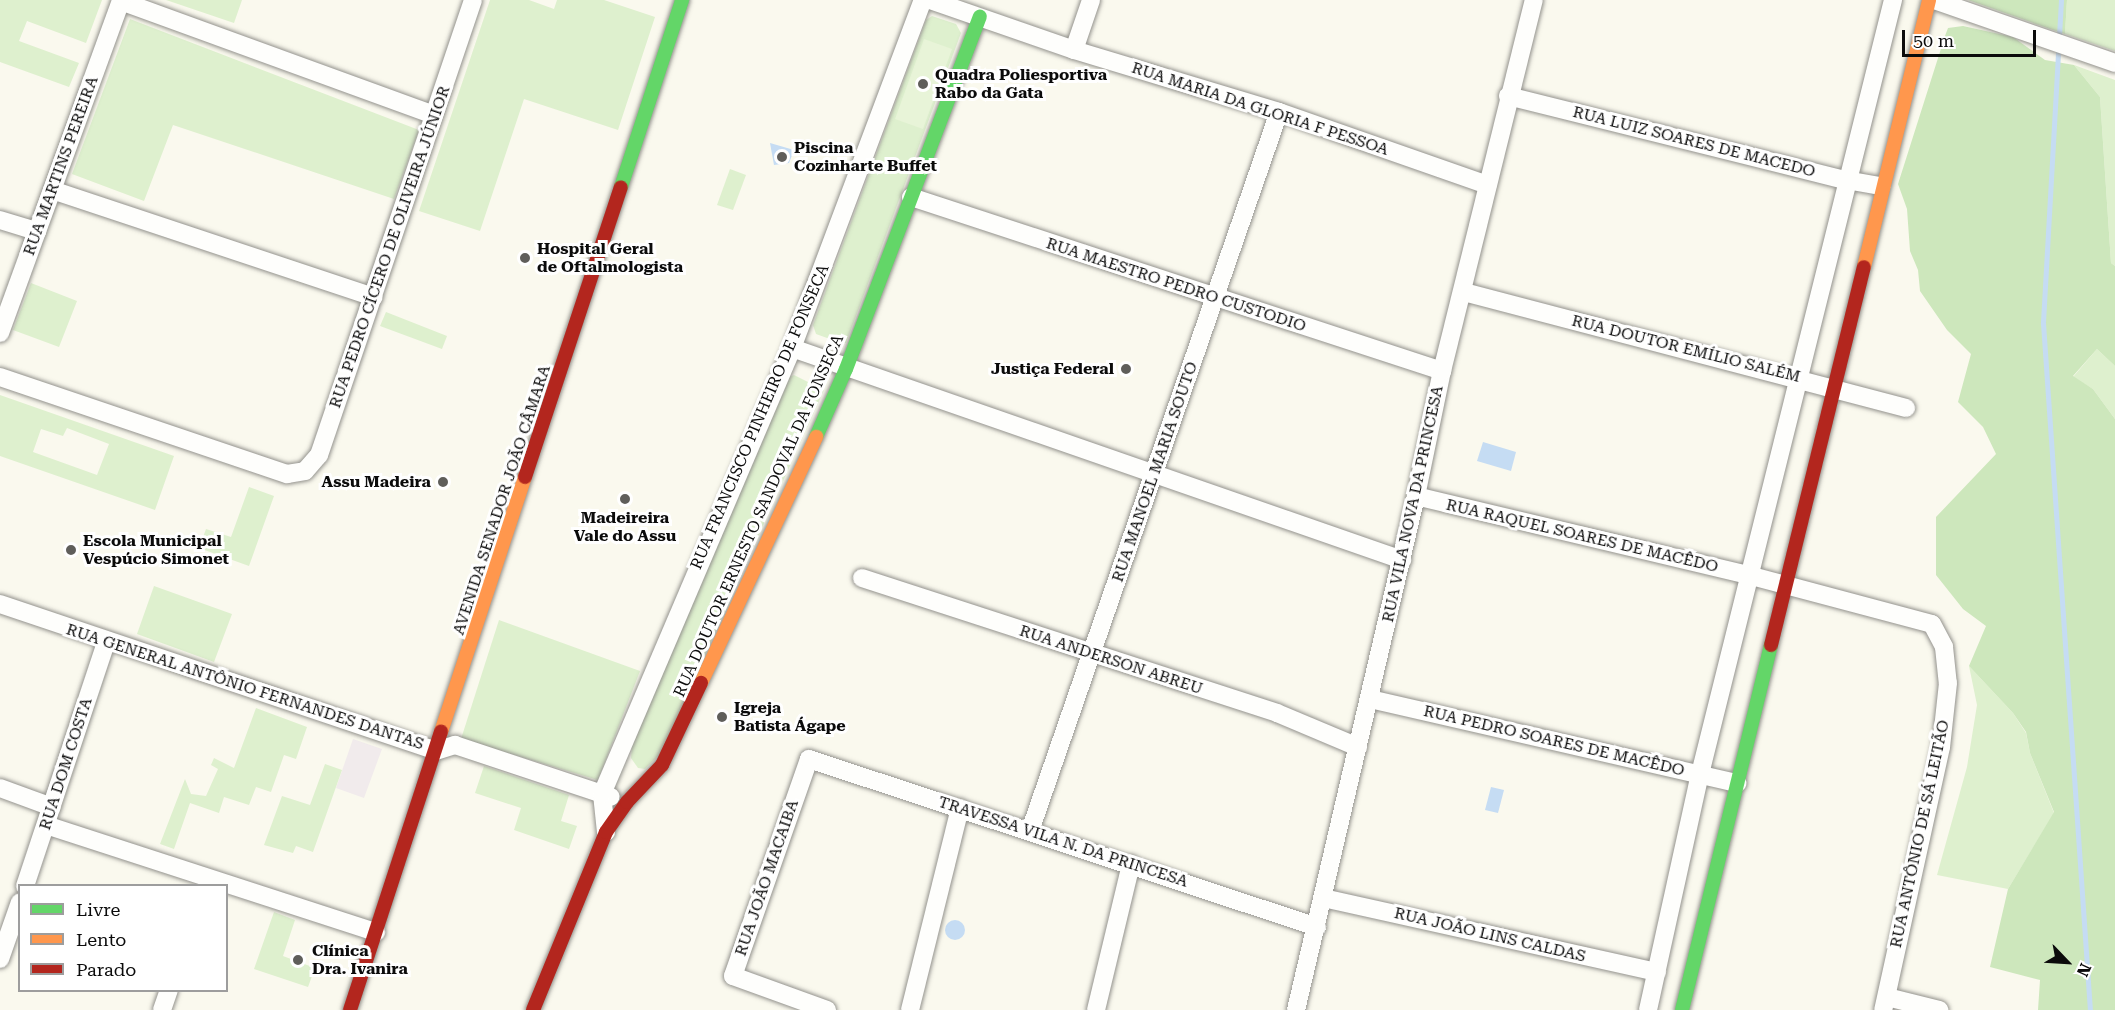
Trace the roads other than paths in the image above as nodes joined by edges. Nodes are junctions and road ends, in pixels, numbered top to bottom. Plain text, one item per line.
1 (121, 0) edge
2 (473, 0) edge
3 (682, 0) edge
4 (923, 0) edge
5 (930, 0) edge
6 (1091, 0) edge
7 (1534, 0) edge
8 (1893, 0) edge
9 (1929, 0) edge
10 (1934, 0) edge
11 (980, 17) junction
12 (1074, 50) junction
13 (2115, 63) edge
14 (1508, 96) junction
15 (1279, 112) junction
16 (434, 115) junction
17 (1846, 180) junction
18 (1488, 185) junction
19 (1881, 186) junction
20 (52, 190) junction
21 (911, 197) junction
22 (0, 220) edge
23 (37, 231) junction
24 (1464, 292) junction
25 (374, 297) junction
26 (1216, 299) junction
27 (0, 333) edge
28 (792, 348) junction
29 (846, 369) junction
30 (1442, 371) junction
31 (0, 377) edge
32 (1798, 377) junction
33 (1832, 388) junction
34 (1906, 408) dead end
35 (1153, 476) junction
36 (1416, 496) junction
37 (1402, 560) junction
38 (1748, 575) junction
39 (862, 578) dead end
40 (1787, 585) junction
41 (0, 604) edge
42 (1932, 624) joint
43 (106, 642) junction
44 (1092, 654) junction
45 (1370, 699) junction
46 (1358, 747) junction
47 (436, 751) junction
48 (809, 759) joint
49 (1700, 774) junction
50 (1738, 783) junction
51 (0, 788) edge
52 (602, 794) junction
53 (627, 802) junction
54 (52, 807) junction
55 (960, 808) junction
56 (46, 825) junction
57 (1030, 831) junction
58 (606, 832) junction
59 (1131, 864) junction
60 (203, 880) edge
61 (25, 884) edge
62 (228, 888) edge
63 (1323, 898) junction
64 (18, 908) edge
65 (1317, 927) junction
66 (376, 932) junction
67 (0, 959) edge
68 (1657, 972) junction
69 (167, 992) edge
70 (1885, 1003) edge
71 (162, 1010) edge
72 (350, 1010) edge
73 (533, 1010) edge
74 (827, 1010) edge
75 (910, 1010) edge
76 (1096, 1010) edge
77 (1296, 1010) edge
78 (1648, 1010) edge
79 (1682, 1010) edge
80 (1940, 1010) edge

1 - 16 street
1 - 20 street, RUA MARTINS PEREIRA
2 - 16 street, RUA PEDRO CÍCERO DE OLIVEIRA JÚNIOR
3 - 47 street, AVENIDA SENADOR JOÃO CÂMARA
4 - 28 street, RUA FRANCISCO PINHEIRO DE FONSECA
5 - 11 street, RUA MARIA DA GLORIA F PESSOA
6 - 12 street
7 - 14 street, RUA VILA NOVA DA PRINCESA
8 - 17 street
9 - 19 street
10 - 13 street
11 - 12 street, RUA MARIA DA GLORIA F PESSOA
11 - 21 street, RUA DOUTOR ERNESTO SANDOVAL DA FONSECA
12 - 15 street, RUA MARIA DA GLORIA F PESSOA
14 - 17 street, RUA LUIZ SOARES DE MACEDO
14 - 18 street, RUA VILA NOVA DA PRINCESA
15 - 18 street, RUA MARIA DA GLORIA F PESSOA
15 - 26 street, RUA MANOEL MARIA SOUTO
16 - 25 street, RUA PEDRO CÍCERO DE OLIVEIRA JÚNIOR
17 - 19 street, RUA LUIZ SOARES DE MACEDO
17 - 32 street
18 - 24 street, RUA VILA NOVA DA PRINCESA
19 - 33 street
20 - 23 street, RUA MARTINS PEREIRA
20 - 25 street
21 - 26 street, RUA MAESTRO PEDRO CUSTODIO
21 - 29 street, RUA DOUTOR ERNESTO SANDOVAL DA FONSECA
22 - 23 street
23 - 27 street, RUA MARTINS PEREIRA
24 - 30 street, RUA VILA NOVA DA PRINCESA
24 - 32 street, RUA DOUTOR EMÍLIO SALÉM
25 - 31 street, RUA PEDRO CÍCERO DE OLIVEIRA JÚNIOR
26 - 30 street, RUA MAESTRO PEDRO CUSTODIO
26 - 35 street, RUA MANOEL MARIA SOUTO
28 - 29 street
28 - 52 street, RUA FRANCISCO PINHEIRO DE FONSECA
29 - 35 street
29 - 53 street, RUA DOUTOR ERNESTO SANDOVAL DA FONSECA
30 - 36 street, RUA VILA NOVA DA PRINCESA
32 - 33 street, RUA DOUTOR EMÍLIO SALÉM
32 - 38 street
33 - 34 street, RUA DOUTOR EMÍLIO SALÉM
33 - 40 street
35 - 37 street
35 - 44 street, RUA MANOEL MARIA SOUTO
36 - 37 street, RUA VILA NOVA DA PRINCESA
36 - 38 street, RUA RAQUEL SOARES DE MACÊDO
37 - 45 street, RUA VILA NOVA DA PRINCESA
38 - 40 street, RUA RAQUEL SOARES DE MACÊDO
38 - 49 street
39 - 44 street, RUA ANDERSON ABREU
40 - 42 street, RUA RAQUEL SOARES DE MACÊDO
40 - 50 street
41 - 43 street, RUA GENERAL ANTÔNIO FERNANDES DANTAS
42 - 70 street, RUA ANTÔNIO DE SÁ LEITÃO
43 - 47 street, RUA GENERAL ANTÔNIO FERNANDES DANTAS
43 - 54 street, RUA DOM COSTA
44 - 46 street, RUA ANDERSON ABREU
44 - 57 street, RUA MANOEL MARIA SOUTO
45 - 46 street, RUA VILA NOVA DA PRINCESA
45 - 49 street, RUA PEDRO SOARES DE MACÊDO
46 - 63 street, RUA VILA NOVA DA PRINCESA
47 - 52 street, RUA GENERAL ANTÔNIO FERNANDES DANTAS
47 - 66 street, AVENIDA SENADOR JOÃO CÂMARA
48 - 55 street, TRAVESSA VILA N. DA PRINCESA
48 - 74 street, RUA JOÃO MACAIBA
49 - 50 street, RUA PEDRO SOARES DE MACÊDO
49 - 68 street
50 - 79 street
51 - 54 street
52 - 53 street, RUA GENERAL ANTÔNIO FERNANDES DANTAS
52 - 58 street, RUA FRANCISCO PINHEIRO DE FONSECA
53 - 58 street, RUA DOUTOR ERNESTO SANDOVAL DA FONSECA
54 - 56 street, RUA DOM COSTA
55 - 57 street, TRAVESSA VILA N. DA PRINCESA
55 - 75 street
56 - 60 street
56 - 61 street, RUA DOM COSTA
57 - 59 street, TRAVESSA VILA N. DA PRINCESA
58 - 73 street, RUA DOUTOR ERNESTO SANDOVAL DA FONSECA
59 - 65 street, TRAVESSA VILA N. DA PRINCESA
59 - 76 street
62 - 66 street
63 - 65 street, RUA VILA NOVA DA PRINCESA
63 - 68 street, RUA JOÃO LINS CALDAS
64 - 67 street
65 - 77 street, RUA VILA NOVA DA PRINCESA
66 - 72 street, AVENIDA SENADOR JOÃO CÂMARA
68 - 78 street
69 - 71 street
70 - 80 street

